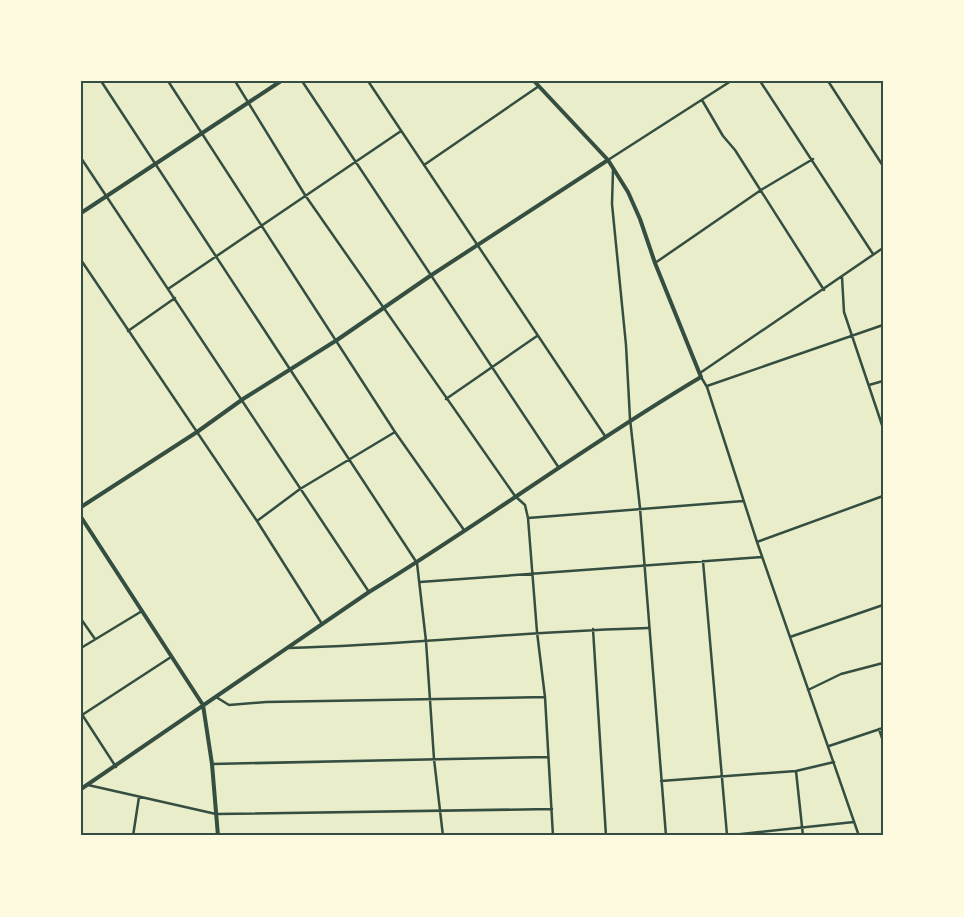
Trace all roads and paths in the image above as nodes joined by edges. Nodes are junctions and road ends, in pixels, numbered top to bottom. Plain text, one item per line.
1 (101, 81) edge
2 (168, 81) edge
3 (235, 81) edge
4 (281, 81) edge
5 (302, 81) edge
6 (376, 81) edge
7 (534, 81) edge
8 (731, 81) edge
9 (760, 81) edge
10 (828, 81) edge
11 (369, 83) edge
12 (539, 86) junction
13 (702, 100) junction
14 (249, 102) junction
15 (401, 131) junction
16 (202, 134) junction
17 (81, 158) edge
18 (812, 159) junction
19 (608, 160) junction
20 (354, 161) junction
21 (154, 165) junction
22 (424, 165) junction
23 (883, 166) edge
24 (613, 169) junction
25 (761, 190) junction
26 (306, 195) junction
27 (106, 197) junction
28 (81, 213) edge
29 (262, 224) junction
30 (476, 246) junction
31 (883, 248) edge
32 (873, 254) junction
33 (216, 256) junction
34 (81, 260) edge
35 (655, 263) junction
36 (430, 276) junction
37 (842, 277) junction
38 (168, 288) junction
39 (824, 290) junction
40 (175, 298) junction
41 (382, 308) junction
42 (883, 325) edge
43 (128, 331) junction
44 (851, 335) junction
45 (537, 336) junction
46 (337, 340) junction
47 (491, 368) junction
48 (290, 369) junction
49 (700, 375) junction
50 (883, 380) edge
51 (869, 385) junction
52 (707, 387) junction
53 (243, 398) junction
54 (446, 399) junction
55 (630, 419) junction
56 (883, 428) edge
57 (197, 432) junction
58 (395, 432) junction
59 (605, 436) junction
60 (348, 461) junction
61 (558, 468) junction
62 (300, 489) junction
63 (515, 496) junction
64 (883, 496) edge
65 (743, 501) junction
66 (81, 507) edge
67 (640, 508) junction
68 (81, 517) edge
69 (528, 518) junction
70 (257, 522) junction
71 (464, 530) junction
72 (756, 542) junction
73 (762, 557) junction
74 (702, 561) junction
75 (417, 563) junction
76 (643, 564) junction
77 (532, 572) junction
78 (420, 582) junction
79 (369, 592) junction
80 (883, 605) edge
81 (142, 612) junction
82 (81, 619) edge
83 (322, 624) junction
84 (648, 628) junction
85 (592, 629) junction
86 (537, 632) junction
87 (790, 637) junction
88 (95, 639) junction
89 (426, 641) junction
90 (81, 648) edge
91 (287, 648) junction
92 (171, 657) junction
93 (883, 663) edge
94 (808, 690) junction
95 (215, 696) junction
96 (545, 697) junction
97 (430, 698) junction
98 (203, 705) junction
99 (82, 714) edge
100 (883, 728) edge
101 (879, 729) junction
102 (883, 741) edge
103 (829, 746) junction
104 (548, 757) junction
105 (434, 759) junction
106 (834, 762) junction
107 (212, 764) junction
108 (116, 767) junction
109 (796, 771) junction
110 (722, 777) junction
111 (661, 781) junction
112 (88, 785) junction
113 (81, 789) edge
114 (139, 797) junction
115 (552, 809) junction
116 (441, 811) junction
117 (216, 814) junction
118 (854, 822) junction
119 (802, 826) junction
120 (727, 835) edge
121 (133, 836) edge
122 (218, 836) edge
123 (443, 836) edge
124 (553, 836) edge
125 (606, 836) edge
126 (666, 836) edge
127 (724, 836) edge
128 (803, 836) edge
129 (859, 836) edge

1 - 21 street
2 - 16 street
3 - 14 street
4 - 14 street
5 - 20 street
6 - 11 street
7 - 12 street
8 - 13 street
9 - 18 street
10 - 23 street
11 - 15 street
12 - 19 street
12 - 22 street
13 - 19 street
13 - 25 street
14 - 16 street
14 - 26 street
15 - 20 street
15 - 22 street
16 - 21 street
16 - 29 street
17 - 27 street
18 - 25 street
18 - 32 street
19 - 24 street
19 - 30 street
20 - 26 street
20 - 36 street
21 - 27 street
21 - 33 street
22 - 30 street
24 - 35 street
24 - 55 street
25 - 35 street
25 - 39 street
26 - 29 street
26 - 41 street
27 - 28 street
27 - 38 street
29 - 33 street
29 - 46 street
30 - 36 street
30 - 45 street
31 - 32 street
32 - 37 street
33 - 38 street
33 - 48 street
34 - 43 street
35 - 49 street
36 - 41 street
36 - 47 street
37 - 39 street
37 - 44 street
38 - 40 street
39 - 49 street
40 - 43 street
40 - 53 street
41 - 46 street
41 - 54 street
42 - 44 street
43 - 57 street
44 - 51 street
44 - 52 street
45 - 47 street
45 - 59 street
46 - 48 street
46 - 58 street
47 - 54 street
47 - 61 street
48 - 53 street
48 - 60 street
49 - 52 street
49 - 55 street
50 - 51 street
51 - 56 street
52 - 65 street
53 - 57 street
53 - 62 street
54 - 63 street
55 - 59 street
55 - 67 street
57 - 66 street
57 - 70 street
58 - 60 street
58 - 71 street
59 - 61 street
60 - 62 street
60 - 75 street
61 - 63 street
62 - 70 street
62 - 79 street
63 - 69 street
63 - 71 street
64 - 72 street
65 - 67 street
65 - 72 street
67 - 69 street
67 - 76 street
68 - 81 street
69 - 77 street
70 - 83 street
71 - 75 street
72 - 73 street
73 - 74 street
73 - 87 street
74 - 76 street
74 - 110 street
75 - 78 street
75 - 79 street
76 - 77 street
76 - 84 street
77 - 78 street
77 - 86 street
78 - 89 street
79 - 83 street
80 - 87 street
81 - 88 street
81 - 92 street
82 - 88 street
83 - 91 street
84 - 85 street
84 - 111 street
85 - 86 street
85 - 125 street
86 - 89 street
86 - 96 street
87 - 94 street
88 - 90 street
89 - 91 street
89 - 97 street
91 - 95 street
92 - 98 street
92 - 99 street
93 - 94 street
94 - 103 street
95 - 97 street
95 - 98 street
96 - 97 street
96 - 104 street
97 - 105 street
98 - 107 street
98 - 108 street
99 - 108 street
100 - 101 street
101 - 102 street
101 - 103 street
103 - 106 street
104 - 105 street
104 - 115 street
105 - 107 street
105 - 116 street
106 - 109 street
106 - 118 street
107 - 117 street
108 - 112 street
109 - 110 street
109 - 119 street
110 - 111 street
110 - 120 street
111 - 126 street
112 - 113 street
112 - 114 street
114 - 117 street
114 - 121 street
115 - 116 street
115 - 124 street
116 - 117 street
116 - 123 street
117 - 122 street
118 - 119 street
118 - 129 street
119 - 120 street
119 - 128 street
120 - 127 street

